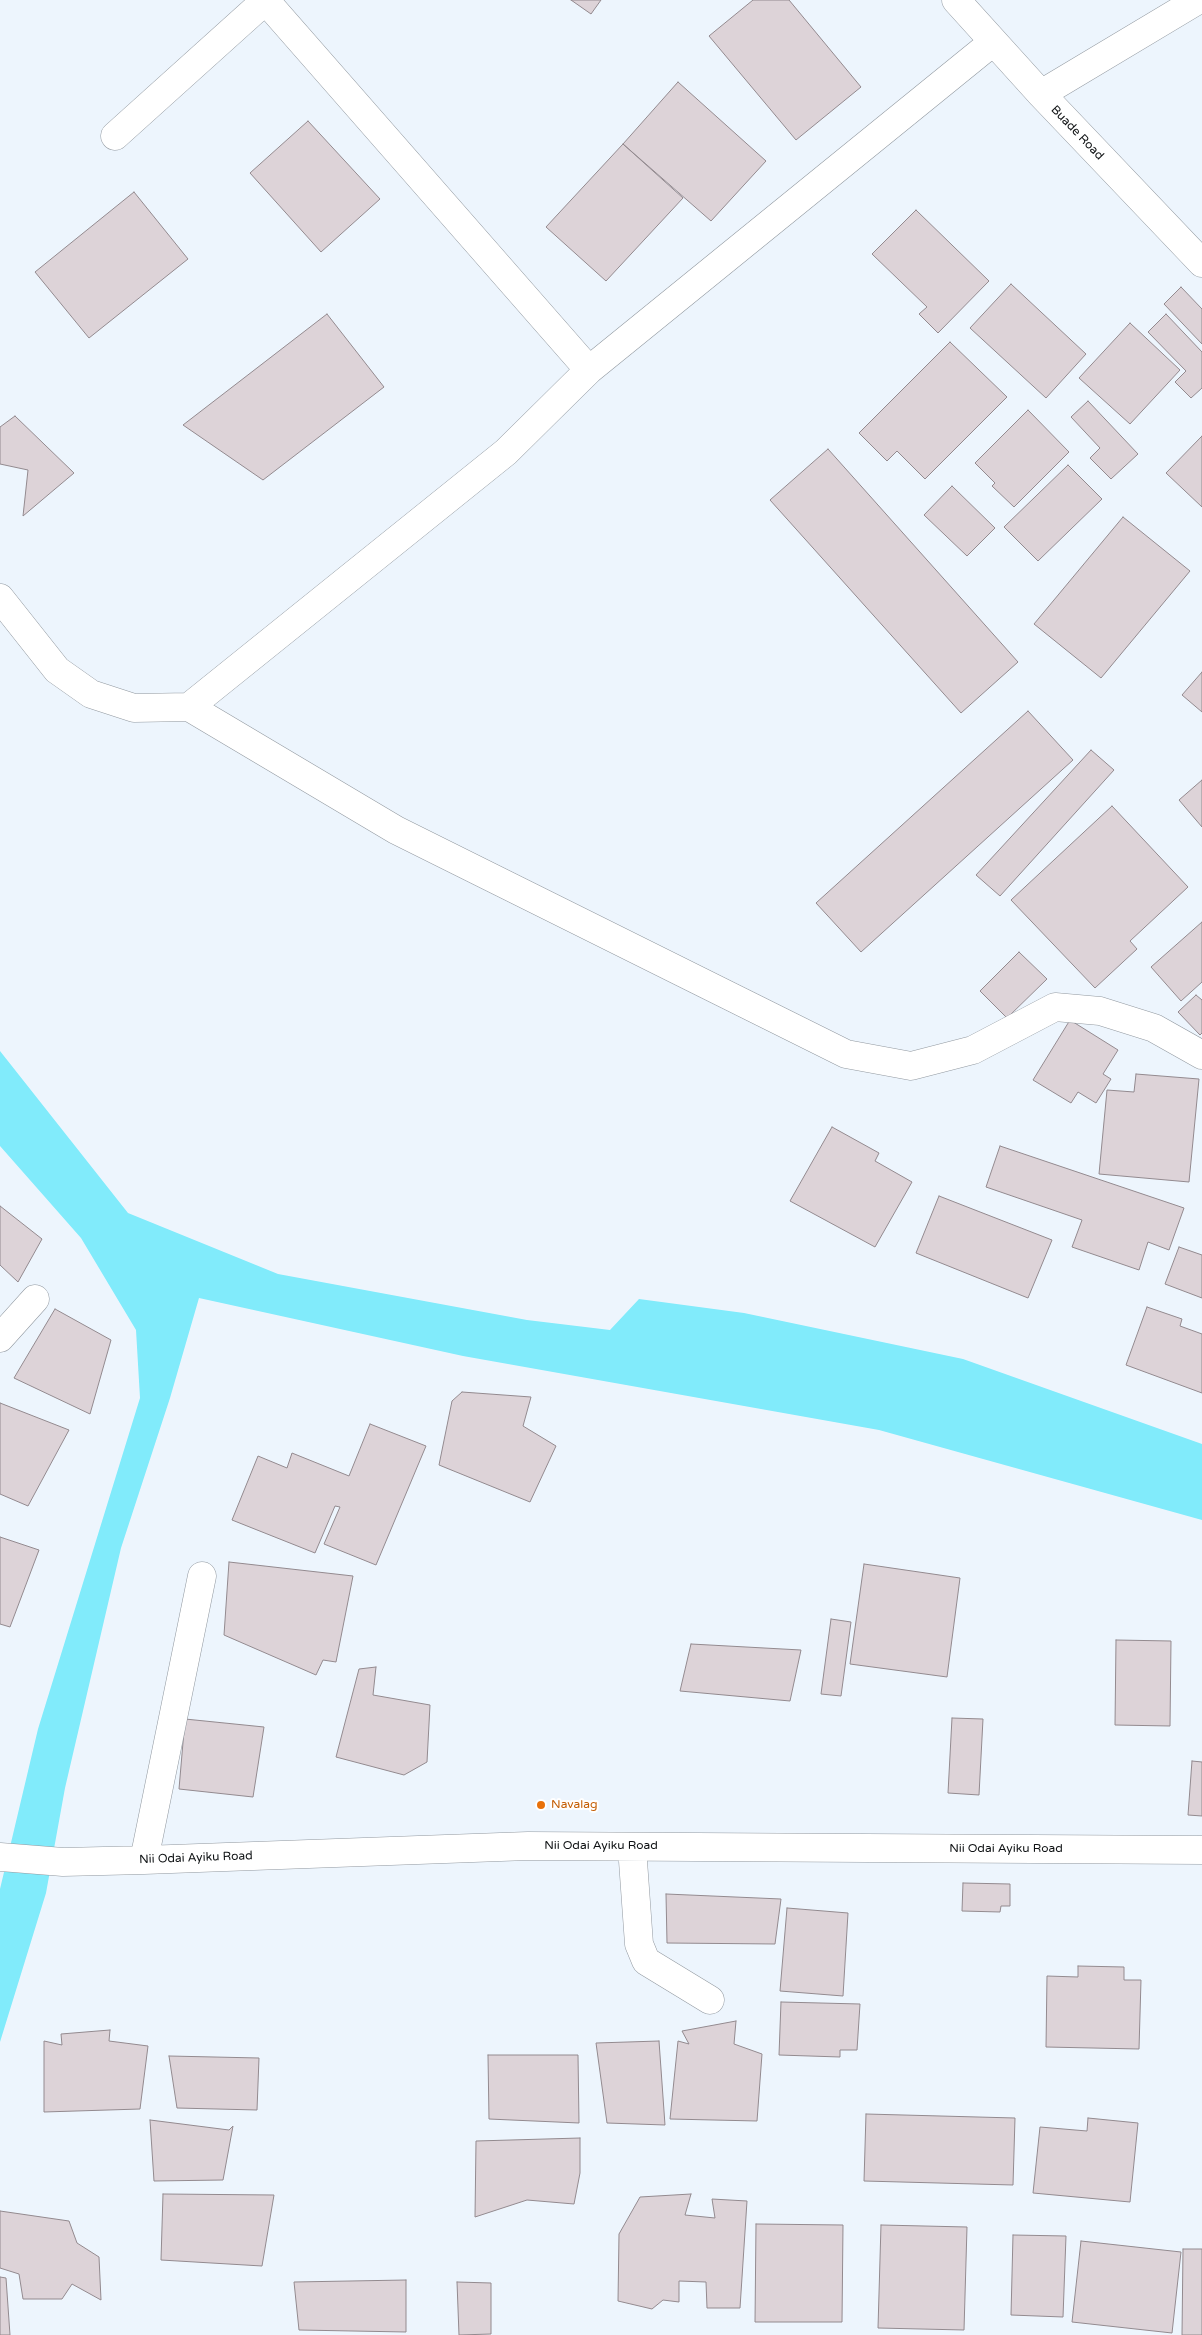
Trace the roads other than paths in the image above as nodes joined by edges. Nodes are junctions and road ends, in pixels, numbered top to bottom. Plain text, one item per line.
1 (266, 0) edge
2 (956, 0) edge
3 (1198, 0) edge
4 (993, 42) junction
5 (1041, 94) junction
6 (115, 136) dead end
7 (1202, 263) edge
8 (589, 370) junction
9 (0, 598) edge
10 (189, 707) junction
11 (1202, 1055) edge
12 (35, 1299) dead end
13 (0, 1338) edge
14 (202, 1576) dead end
15 (632, 1846) junction
16 (1202, 1850) edge
17 (0, 1857) edge
18 (144, 1860) junction
19 (710, 2000) dead end

1 - 6 street
1 - 8 street
2 - 4 street, Buade Road
3 - 5 street
4 - 5 street, Buade Road
4 - 8 street
5 - 7 street, Buade Road
8 - 10 street
9 - 10 street
10 - 11 street
12 - 13 street
14 - 18 street
15 - 16 street, Nii Odai Ayiku Road
15 - 18 street, Nii Odai Ayiku Road
15 - 19 street
17 - 18 street, Nii Odai Ayiku Road

